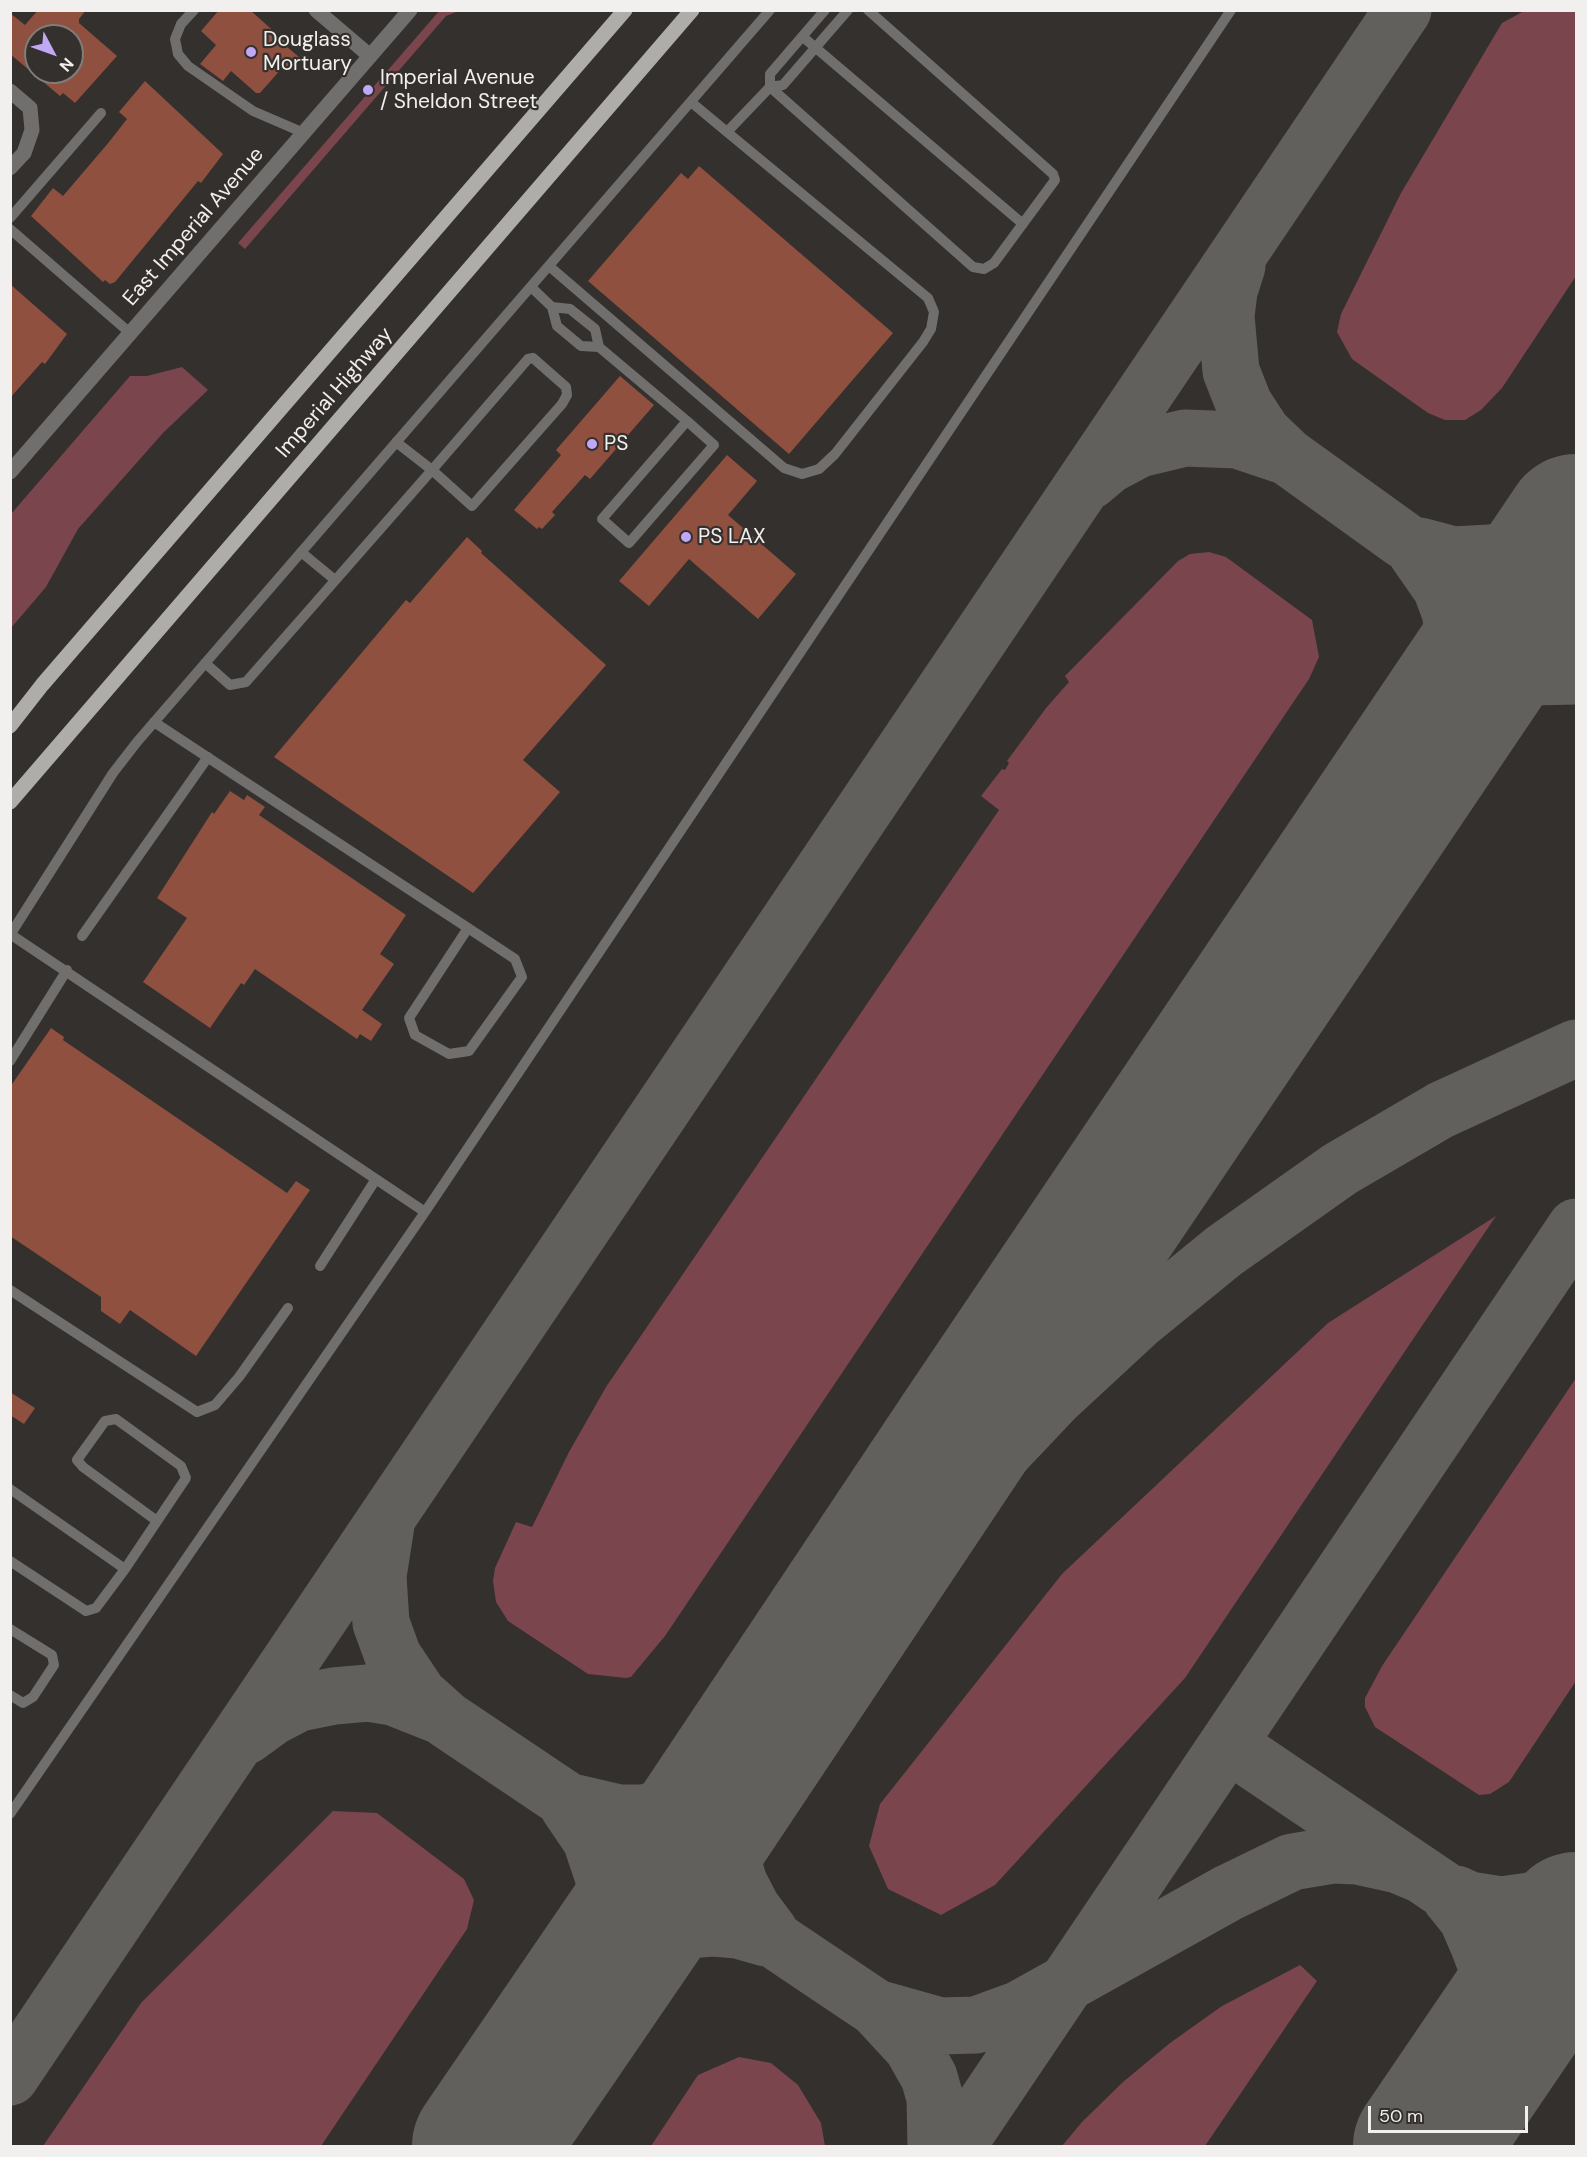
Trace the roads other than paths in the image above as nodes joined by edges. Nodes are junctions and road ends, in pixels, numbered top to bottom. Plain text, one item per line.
1 (194, 10) edge
2 (316, 10) edge
3 (410, 10) edge
4 (625, 10) edge
5 (692, 10) edge
6 (770, 10) edge
7 (825, 10) edge
8 (848, 10) edge
9 (868, 10) edge
10 (1231, 10) edge
11 (803, 37) junction
12 (816, 47) junction
13 (370, 56) junction
14 (770, 87) junction
15 (10, 91) edge
16 (691, 102) junction
17 (100, 113) dead end
18 (727, 132) junction
19 (304, 133) junction
20 (10, 168) edge
21 (10, 218) edge
22 (1023, 224) junction
23 (10, 229) edge
24 (549, 266) junction
25 (531, 287) junction
26 (552, 307) junction
27 (130, 333) junction
28 (598, 347) junction
29 (687, 421) junction
30 (396, 442) junction
31 (432, 470) junction
32 (10, 472) edge
33 (301, 552) junction
34 (335, 580) junction
35 (205, 663) junction
36 (154, 722) junction
37 (10, 726) edge
38 (208, 757) junction
39 (10, 802) edge
40 (468, 928) junction
41 (11, 934) edge
42 (82, 936) dead end
43 (67, 970) junction
44 (10, 1061) edge
45 (376, 1179) junction
46 (425, 1212) junction
47 (320, 1266) dead end
48 (10, 1290) edge
49 (288, 1308) dead end
50 (10, 1489) edge
51 (157, 1521) junction
52 (10, 1561) edge
53 (125, 1569) junction
54 (10, 1629) edge
55 (10, 1695) edge
56 (10, 1814) edge

1 - 19 lane
2 - 13 street
3 - 13 street, East Imperial Avenue
4 - 37 main road, Imperial Highway
5 - 39 main road, Imperial Highway
6 - 16 lane
7 - 11 lane
8 - 12 lane
9 - 22 lane
10 - 46 lane
11 - 12 lane
11 - 14 lane
12 - 14 lane
12 - 22 lane
13 - 19 street, East Imperial Avenue
14 - 18 lane
14 - 22 lane
15 - 20 street
16 - 18 lane
16 - 24 lane
17 - 21 lane
18 - 24 lane
19 - 27 street, East Imperial Avenue
23 - 27 lane
24 - 25 lane
25 - 26 lane
25 - 30 lane
26 - 28 lane
26 - 28 lane
27 - 32 street, East Imperial Avenue
28 - 29 lane
29 - 29 lane
30 - 31 lane
30 - 33 lane
31 - 31 lane
31 - 34 lane
33 - 34 lane
33 - 35 lane
34 - 35 lane
35 - 36 lane
36 - 38 lane
36 - 41 lane
38 - 40 lane
38 - 42 lane
40 - 40 lane
41 - 43 lane
43 - 44 lane
43 - 45 lane
45 - 46 lane
45 - 47 lane
46 - 56 lane
48 - 49 lane
50 - 53 lane
51 - 51 lane
51 - 53 lane
52 - 53 lane
54 - 55 lane

